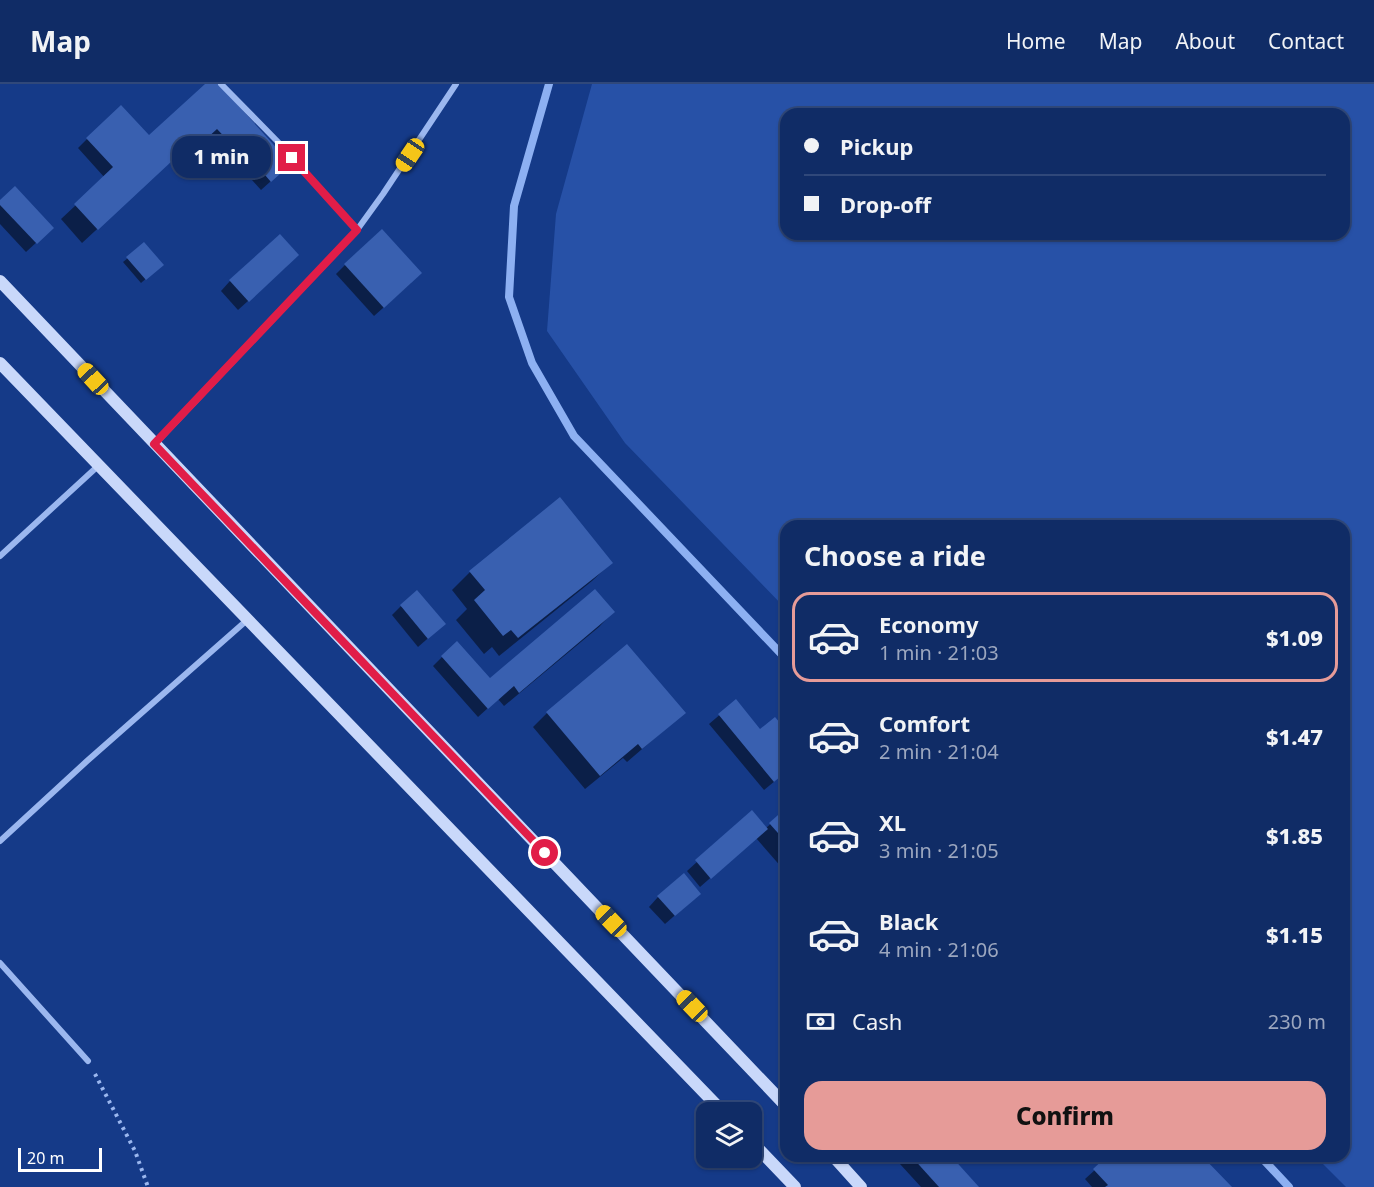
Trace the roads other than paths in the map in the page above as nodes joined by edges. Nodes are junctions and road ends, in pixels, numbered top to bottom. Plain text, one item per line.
1 (221, 84) edge
2 (456, 84) edge
3 (357, 230) junction
4 (0, 281) edge
5 (0, 363) edge
6 (154, 444) junction
7 (98, 466) junction
8 (0, 556) edge
9 (246, 621) junction
10 (0, 841) edge
11 (0, 963) edge
12 (88, 1061) road end
13 (780, 1100) edge
14 (713, 1102) edge
15 (762, 1154) edge
16 (838, 1162) edge
17 (788, 1185) edge
18 (861, 1187) edge

1 - 3 street
2 - 3 street
3 - 6 street
4 - 6 main road
5 - 7 main road
6 - 13 main road
7 - 8 street
7 - 9 main road
9 - 10 street
9 - 14 main road
11 - 12 street
15 - 17 main road
16 - 18 main road

